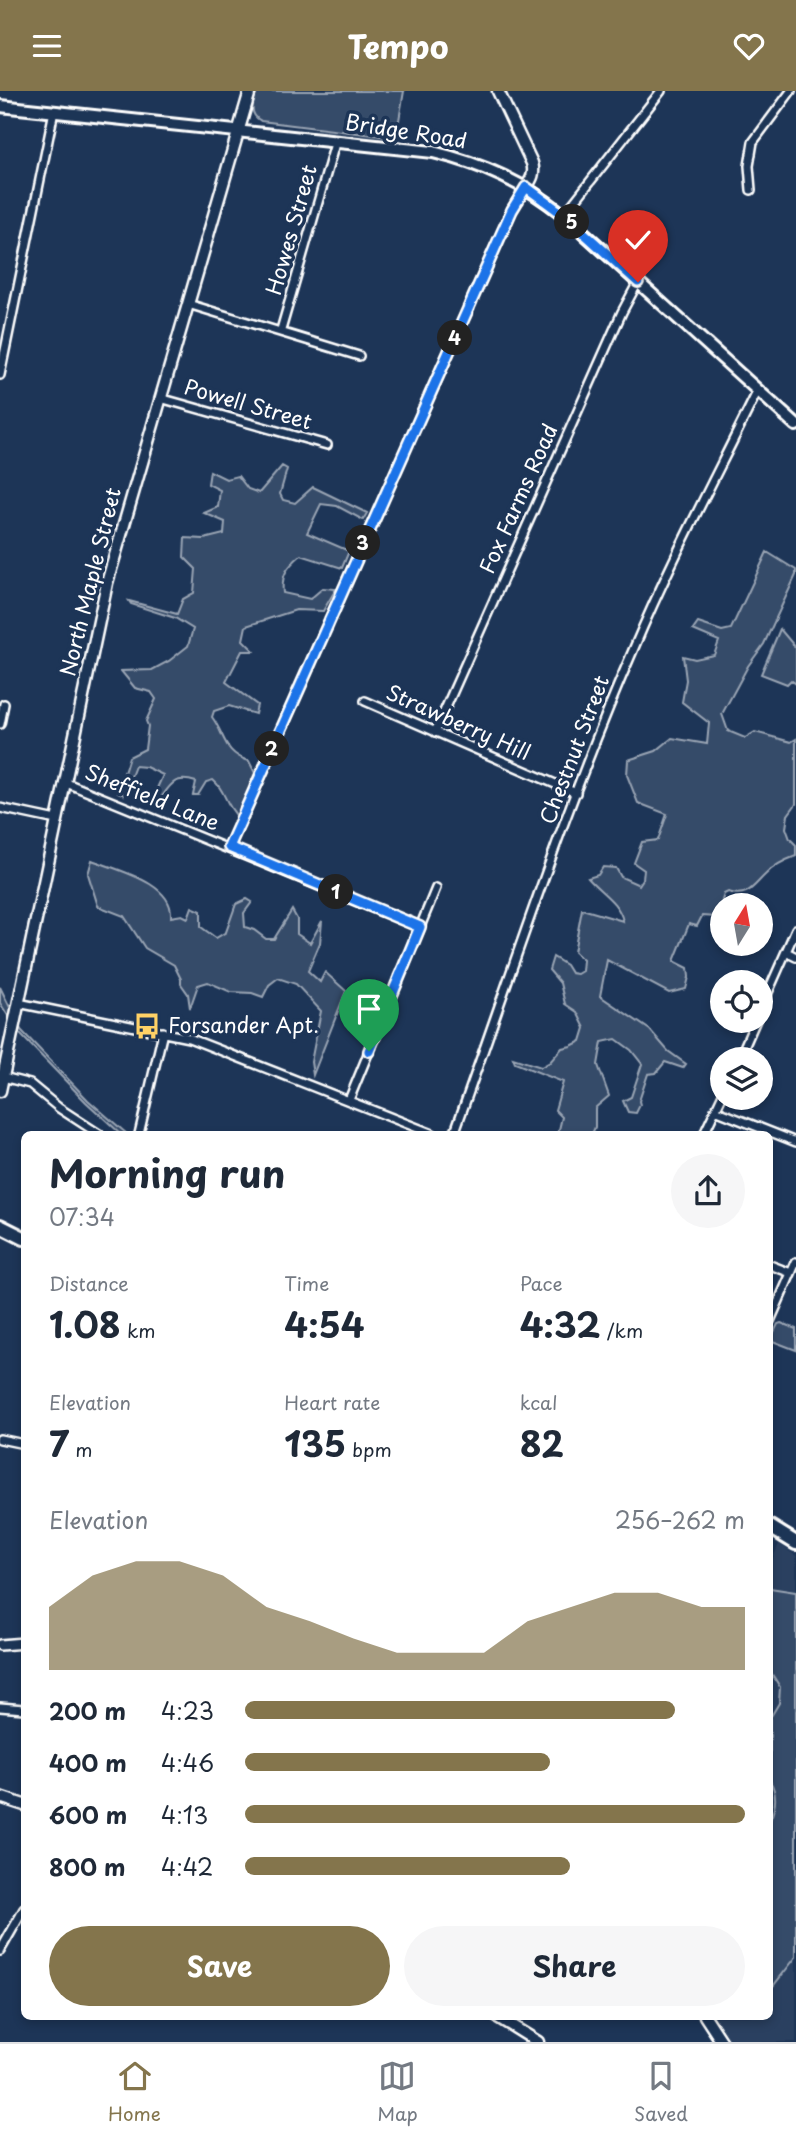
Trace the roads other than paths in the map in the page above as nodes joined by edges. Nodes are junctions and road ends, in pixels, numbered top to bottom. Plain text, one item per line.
1 (250, 91) edge
2 (498, 91) edge
3 (661, 91) edge
4 (791, 91) edge
5 (0, 106) edge
6 (54, 111) junction
7 (238, 130) junction
8 (336, 140) junction
9 (526, 187) junction
10 (751, 190) dead end
11 (564, 215) junction
12 (638, 282) junction
13 (188, 304) junction
14 (281, 330) junction
15 (359, 356) dead end
16 (0, 375) edge
17 (758, 390) junction
18 (160, 398) junction
19 (796, 425) edge
20 (327, 445) dead end
21 (365, 701) dead end
22 (4, 704) dead end
23 (0, 724) edge
24 (435, 732) junction
25 (64, 782) junction
26 (576, 793) junction
27 (0, 808) edge
28 (56, 820) junction
29 (229, 847) junction
30 (436, 888) dead end
31 (420, 927) junction
32 (796, 929) edge
33 (786, 952) junction
34 (796, 957) edge
35 (773, 981) edge
36 (18, 1003) junction
37 (163, 1032) junction
38 (3, 1077) junction
39 (0, 1091) edge
40 (349, 1100) junction
41 (715, 1110) joint
42 (94, 1131) edge
43 (140, 1131) edge
44 (426, 1131) edge
45 (455, 1131) edge
46 (705, 1131) edge
47 (768, 1131) edge
48 (773, 1133) edge
49 (796, 1142) edge
50 (0, 1226) edge
51 (21, 1236) edge
52 (796, 1262) edge
53 (773, 1266) edge
54 (791, 1273) junction
55 (773, 1314) edge
56 (0, 1439) edge
57 (21, 1443) edge
58 (773, 1529) edge
59 (796, 1543) edge
60 (21, 1643) edge
61 (0, 1645) edge
62 (0, 1707) edge
63 (21, 1709) edge
64 (0, 1797) edge
65 (21, 1804) edge
66 (21, 1914) edge
67 (0, 1951) edge
68 (502, 2020) edge
69 (708, 2020) edge
70 (538, 2042) edge
71 (722, 2042) edge

1 - 7 main road, North Maple Street
2 - 9 main road
3 - 11 street
4 - 10 street
5 - 6 main road, Bridge Road
6 - 7 main road, Bridge Road
6 - 16 street
7 - 8 main road, Bridge Road
7 - 13 main road, North Maple Street
8 - 9 main road, Bridge Road
8 - 14 street, Howes Street
9 - 11 main road, Bridge Road
9 - 29 street
11 - 12 main road, Bridge Road
12 - 17 main road, Bridge Road
12 - 24 street, Fox Farms Road
13 - 14 street
13 - 18 main road, North Maple Street
14 - 15 street
17 - 19 main road, Bridge Road
17 - 26 street, Chestnut Street
18 - 20 street, Powell Street
18 - 25 main road, North Maple Street
21 - 24 street, Strawberry Hill
22 - 23 street
24 - 26 street, Strawberry Hill
25 - 28 main road, North Maple Street
25 - 29 street, Sheffield Lane
26 - 45 street, Chestnut Street
27 - 28 street
28 - 36 main road, North Maple Street
29 - 31 street, Sheffield Lane
30 - 31 street
31 - 40 street
32 - 33 street
33 - 34 street
33 - 35 street
36 - 37 street
36 - 38 main road, North Maple Street
37 - 40 street
37 - 43 street
38 - 39 main road, North Maple Street
38 - 42 street
40 - 44 street
41 - 46 street
41 - 47 street
48 - 49 street
50 - 51 highway
52 - 54 street
53 - 54 street
54 - 55 street
56 - 57 street
58 - 59 highway
60 - 61 street
62 - 63 street
64 - 65 main road
66 - 67 street
68 - 70 main road
69 - 71 main road

